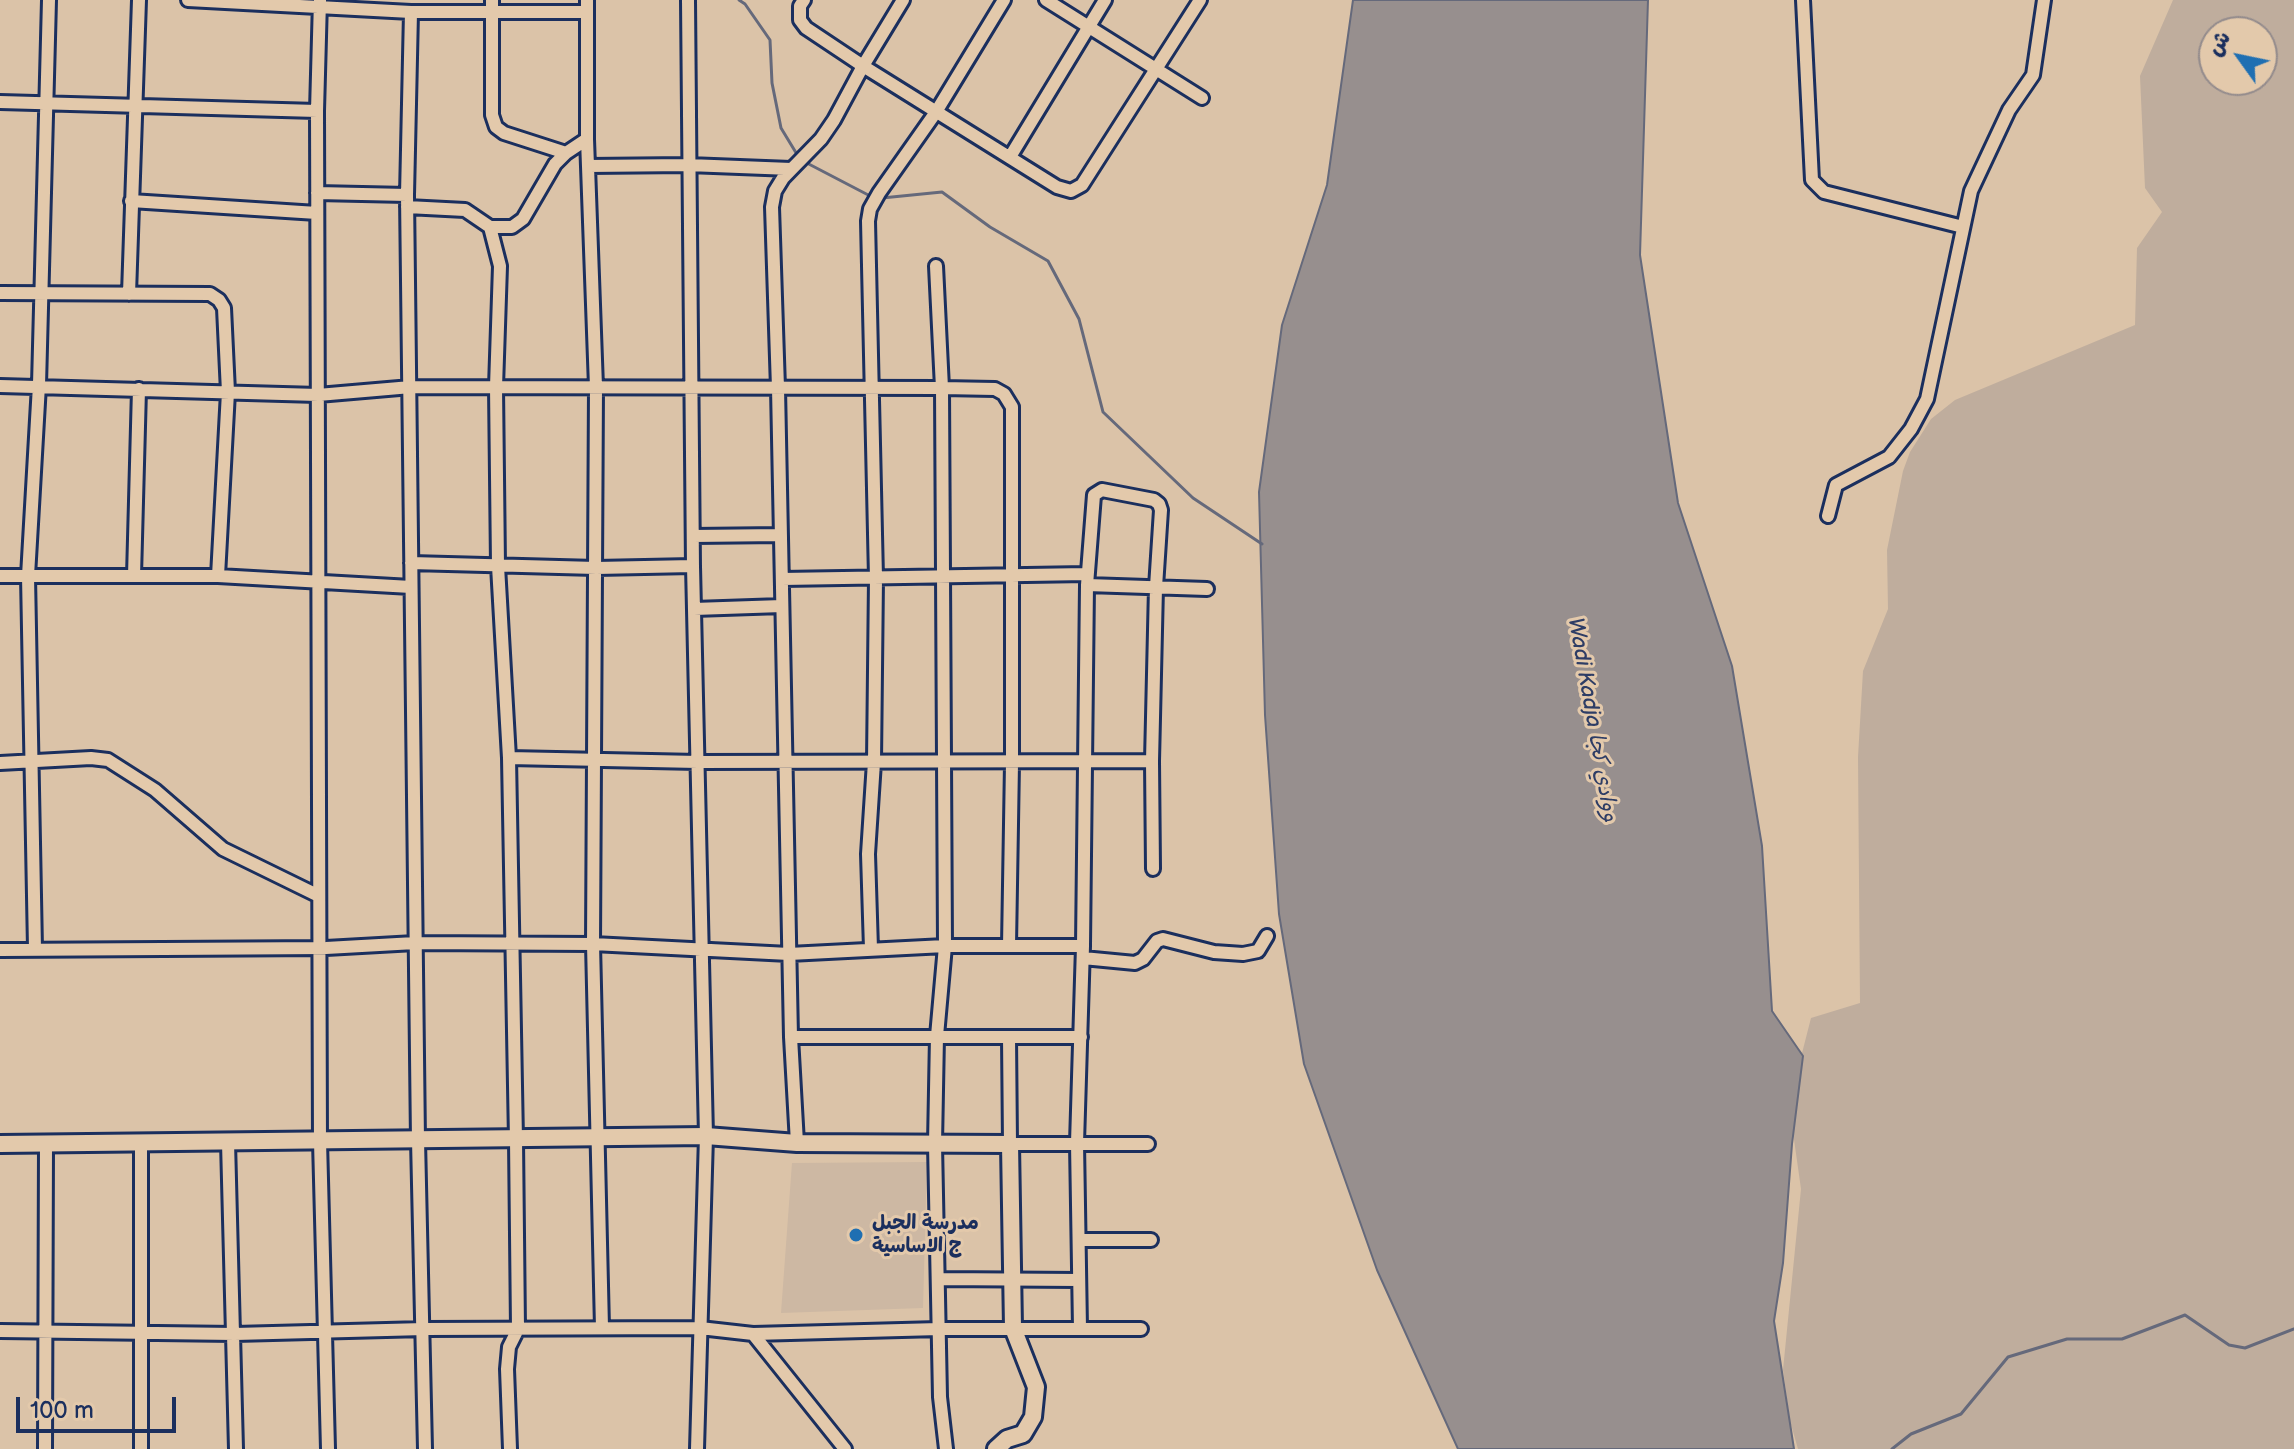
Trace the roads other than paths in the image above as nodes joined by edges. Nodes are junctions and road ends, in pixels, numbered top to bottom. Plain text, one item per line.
1 (49, 0) edge
2 (139, 0) edge
3 (188, 0) edge
4 (688, 0) edge
5 (804, 0) edge
6 (903, 0) edge
7 (1004, 0) edge
8 (1046, 0) edge
9 (1105, 0) edge
10 (1200, 0) edge
11 (1803, 0) edge
12 (2044, 0) edge
13 (320, 4) edge
14 (492, 6) edge
15 (587, 6) edge
16 (411, 12) junction
17 (1089, 26) junction
18 (863, 66) junction
19 (1157, 68) junction
20 (1202, 98) dead end
21 (0, 102) edge
22 (48, 105) junction
23 (133, 107) junction
24 (317, 111) junction
25 (936, 112) junction
26 (587, 139) junction
27 (566, 153) junction
28 (1010, 157) junction
29 (688, 165) junction
30 (588, 166) junction
31 (791, 169) junction
32 (317, 193) junction
33 (131, 201) junction
34 (407, 201) junction
35 (317, 213) junction
36 (490, 227) junction
37 (1963, 227) junction
38 (936, 266) dead end
39 (0, 293) edge
40 (129, 294) junction
41 (42, 295) junction
42 (39, 385) junction
43 (0, 386) edge
44 (411, 387) junction
45 (496, 387) junction
46 (596, 387) junction
47 (691, 388) junction
48 (778, 388) junction
49 (870, 388) junction
50 (942, 388) junction
51 (139, 389) junction
52 (228, 392) junction
53 (318, 395) junction
54 (1828, 516) dead end
55 (781, 535) junction
56 (693, 536) junction
57 (411, 563) junction
58 (498, 566) junction
59 (693, 566) junction
60 (596, 568) junction
61 (0, 576) edge
62 (28, 576) junction
63 (134, 576) junction
64 (218, 576) junction
65 (1012, 576) junction
66 (943, 577) junction
67 (876, 578) junction
68 (782, 579) junction
69 (1087, 579) junction
70 (318, 581) junction
71 (411, 587) junction
72 (1156, 587) junction
73 (1207, 589) dead end
74 (782, 606) junction
75 (694, 609) junction
76 (509, 758) junction
77 (785, 760) junction
78 (30, 761) junction
79 (596, 761) junction
80 (1152, 761) junction
81 (698, 762) junction
82 (874, 762) junction
83 (1084, 762) junction
84 (0, 763) edge
85 (942, 763) junction
86 (1012, 763) junction
87 (1153, 869) dead end
88 (319, 896) junction
89 (1267, 936) dead end
90 (415, 943) junction
91 (593, 944) junction
92 (513, 945) junction
93 (945, 946) junction
94 (1009, 946) junction
95 (319, 948) junction
96 (35, 949) junction
97 (871, 949) junction
98 (0, 950) edge
99 (703, 952) junction
100 (1083, 952) junction
101 (789, 954) junction
102 (937, 1036) junction
103 (791, 1037) junction
104 (1009, 1037) junction
105 (1081, 1037) junction
106 (706, 1136) junction
107 (598, 1138) junction
108 (418, 1140) junction
109 (516, 1140) junction
110 (320, 1141) junction
111 (228, 1142) junction
112 (141, 1143) junction
113 (797, 1143) junction
114 (1077, 1143) junction
115 (0, 1144) edge
116 (935, 1144) junction
117 (1010, 1144) junction
118 (1148, 1144) dead end
119 (46, 1145) junction
120 (1079, 1240) junction
121 (1151, 1240) dead end
122 (1013, 1278) junction
123 (938, 1279) junction
124 (1079, 1280) junction
125 (602, 1328) junction
126 (700, 1328) junction
127 (1013, 1328) junction
128 (424, 1329) junction
129 (518, 1329) junction
130 (939, 1329) junction
131 (1080, 1329) junction
132 (1141, 1329) dead end
133 (0, 1331) edge
134 (142, 1332) junction
135 (325, 1332) junction
136 (44, 1333) junction
137 (235, 1334) junction
138 (753, 1334) junction
139 (45, 1449) edge
140 (141, 1449) edge
141 (236, 1449) edge
142 (328, 1449) edge
143 (425, 1449) edge
144 (510, 1449) edge
145 (697, 1449) edge
146 (845, 1449) edge
147 (946, 1449) edge
148 (996, 1449) edge

1 - 22 street
2 - 23 street
3 - 13 street
4 - 29 street
5 - 18 street
6 - 18 street
7 - 25 street
8 - 17 street
9 - 17 street
10 - 19 street
11 - 37 street
12 - 37 street
13 - 16 street
13 - 24 street
14 - 15 street
14 - 16 street
14 - 27 street
15 - 26 street
16 - 34 street
17 - 19 street
17 - 28 street
18 - 25 street
18 - 31 street
19 - 20 street
19 - 28 street
21 - 22 street
22 - 23 street
22 - 41 street
23 - 24 street
23 - 33 street
24 - 32 street
25 - 28 street
25 - 49 street
26 - 27 street
26 - 30 street
27 - 36 street
29 - 30 street
29 - 31 street
29 - 47 street
30 - 46 street
31 - 48 street
32 - 34 street
32 - 35 street
33 - 35 street
33 - 40 street
34 - 36 street
34 - 44 street
35 - 53 street
36 - 45 street
37 - 54 street
38 - 50 street
39 - 41 street
40 - 41 street
40 - 52 street
41 - 42 street
42 - 43 street
42 - 51 street
42 - 62 street
44 - 45 street
44 - 53 street
44 - 57 street
45 - 46 street
45 - 58 street
46 - 47 street
46 - 60 street
47 - 48 street
47 - 56 street
48 - 49 street
48 - 55 street
49 - 50 street
49 - 67 street
50 - 65 street
50 - 66 street
51 - 52 street
51 - 63 street
52 - 53 street
52 - 64 street
53 - 70 street
55 - 56 street
55 - 68 street
56 - 59 street
57 - 58 street
57 - 71 street
58 - 60 street
58 - 76 street
59 - 60 street
59 - 75 street
60 - 79 street
61 - 62 street
62 - 63 street
62 - 78 street
63 - 64 street
64 - 70 street
65 - 66 street
65 - 69 street
65 - 86 street
66 - 67 street
66 - 85 street
67 - 68 street
67 - 82 street
68 - 74 street
69 - 72 street
69 - 72 street
69 - 83 street
70 - 71 street
70 - 88 street
71 - 90 street
72 - 73 street
72 - 80 street
74 - 75 street
74 - 77 street
75 - 81 street
76 - 79 street
76 - 92 street
77 - 81 street
77 - 82 street
77 - 101 street
78 - 84 street
78 - 88 street
78 - 96 street
79 - 81 street
79 - 91 street
80 - 83 street
80 - 87 street
81 - 99 street
82 - 85 street
82 - 97 street
83 - 86 street
83 - 100 street
85 - 86 street
85 - 93 street
86 - 94 street
88 - 95 street
89 - 100 street
90 - 92 street
90 - 95 street
90 - 108 street
91 - 92 street
91 - 99 street
91 - 107 street
92 - 109 street
93 - 94 street
93 - 97 street
93 - 102 street
94 - 100 street
95 - 96 street
95 - 110 street
96 - 98 street
97 - 101 street
99 - 101 street
99 - 106 street
100 - 105 street
101 - 103 street
102 - 103 street
102 - 104 street
102 - 116 street
103 - 113 street
104 - 105 street
104 - 117 street
105 - 114 street
106 - 107 main road
106 - 113 main road
106 - 126 street
107 - 109 main road
107 - 125 street
108 - 109 main road
108 - 110 main road
108 - 128 street
109 - 129 street
110 - 111 main road
110 - 135 street
111 - 112 main road
111 - 137 street
112 - 119 main road
112 - 134 street
113 - 116 main road
114 - 117 street
114 - 118 street
114 - 120 street
115 - 119 main road
116 - 117 main road
116 - 123 street
117 - 122 main road
119 - 136 street
120 - 121 street
120 - 124 street
122 - 123 street
122 - 124 street
122 - 127 main road
123 - 130 street
124 - 131 street
125 - 126 street
125 - 129 street
126 - 138 street
126 - 145 street
127 - 130 street
127 - 131 street
127 - 148 main road
128 - 129 street
128 - 135 street
128 - 143 street
129 - 144 street
130 - 138 street
130 - 147 street
131 - 132 street
133 - 136 street
134 - 136 street
134 - 137 street
134 - 140 street
135 - 137 street
135 - 142 street
136 - 139 street
137 - 141 street
138 - 146 street

